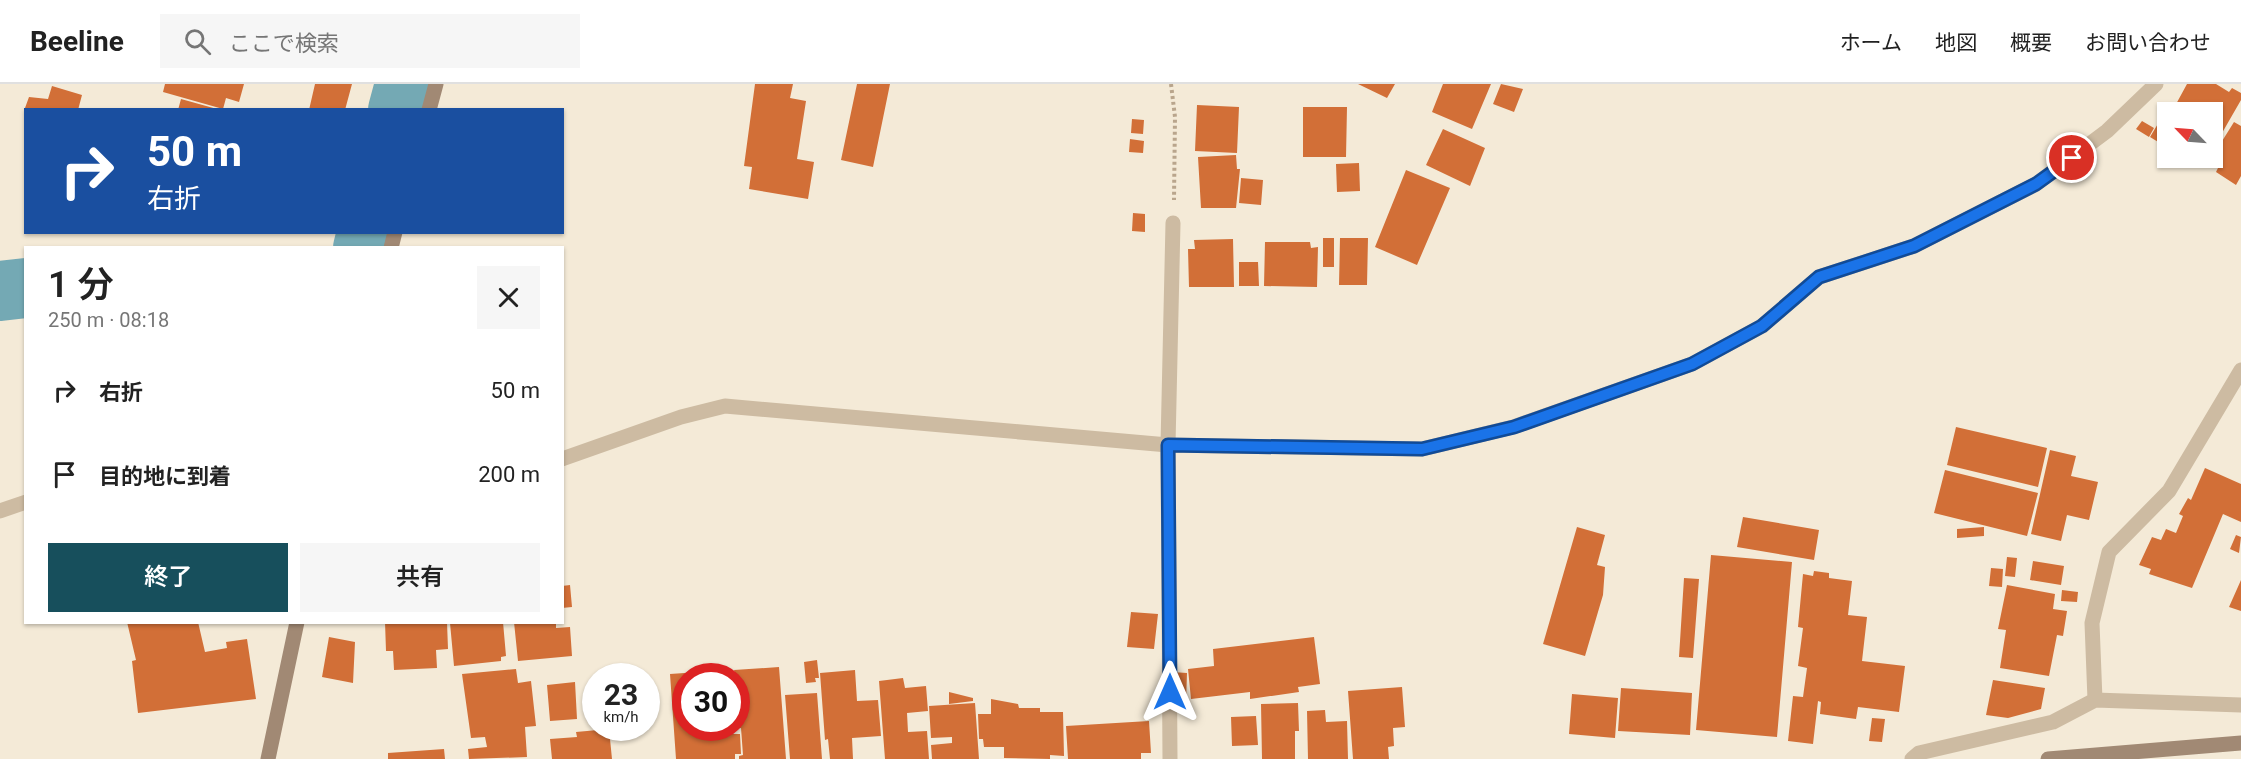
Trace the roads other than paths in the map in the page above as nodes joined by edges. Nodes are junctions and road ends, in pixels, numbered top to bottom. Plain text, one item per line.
1 (436, 84) edge
2 (2156, 84) edge
3 (430, 108) edge
4 (1173, 223) road end
5 (2241, 370) edge
6 (1168, 445) junction
7 (564, 458) edge
8 (24, 503) edge
9 (0, 511) edge
10 (297, 624) edge
11 (2095, 700) junction
12 (2241, 705) edge
13 (2241, 743) edge
14 (267, 759) edge
15 (1170, 759) edge
16 (1912, 759) edge
17 (2048, 759) edge

1 - 3 street
2 - 6 street
4 - 6 street
5 - 11 street
6 - 7 street
6 - 15 street
8 - 9 street
10 - 14 street
11 - 12 street
11 - 16 street
13 - 17 street

